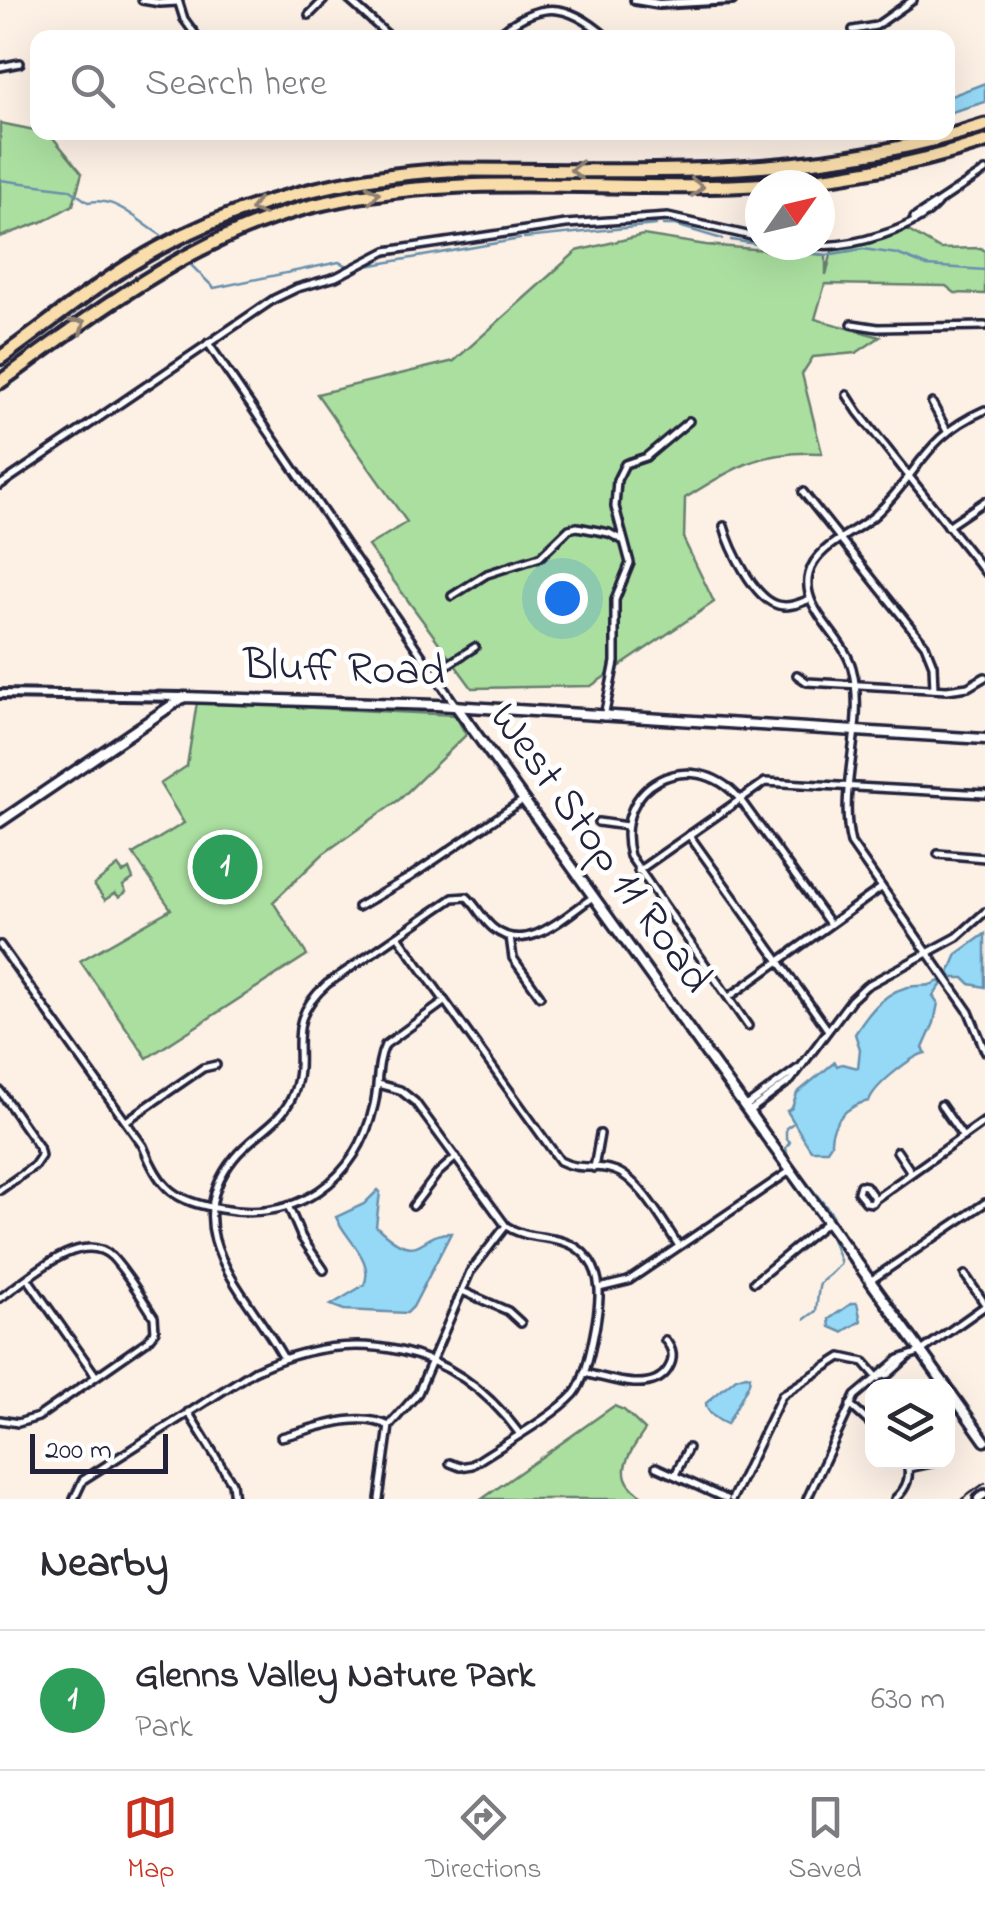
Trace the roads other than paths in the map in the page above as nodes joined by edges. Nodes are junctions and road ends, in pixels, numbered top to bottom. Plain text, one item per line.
1 (142, 0) edge
2 (324, 0) edge
3 (349, 0) edge
4 (635, 0) edge
5 (732, 0) edge
6 (913, 0) edge
7 (178, 1) edge
8 (309, 15) dead end
9 (192, 30) edge
10 (382, 30) edge
11 (506, 30) edge
12 (597, 30) edge
13 (853, 30) dead end
14 (20, 64) dead end
15 (0, 68) edge
16 (985, 125) edge
17 (955, 133) edge
18 (926, 140) edge
19 (985, 142) edge
20 (985, 171) edge
21 (745, 234) edge
22 (835, 244) edge
23 (852, 324) dead end
24 (985, 326) edge
25 (208, 343) junction
26 (0, 358) edge
27 (0, 382) edge
28 (847, 395) dead end
29 (932, 403) dead end
30 (985, 410) edge
31 (689, 421) dead end
32 (947, 431) junction
33 (908, 476) junction
34 (0, 484) edge
35 (803, 492) dead end
36 (985, 500) edge
37 (724, 526) dead end
38 (948, 526) junction
39 (841, 540) junction
40 (624, 542) junction
41 (985, 572) edge
42 (452, 596) dead end
43 (810, 599) junction
44 (475, 647) dead end
45 (434, 674) junction
46 (797, 675) dead end
47 (985, 677) edge
48 (855, 684) junction
49 (443, 688) junction
50 (934, 689) junction
51 (0, 694) edge
52 (184, 697) junction
53 (436, 705) junction
54 (456, 706) junction
55 (480, 708) junction
56 (604, 716) junction
57 (469, 724) junction
58 (853, 731) junction
59 (985, 739) edge
60 (850, 786) junction
61 (985, 794) edge
62 (740, 798) junction
63 (523, 800) junction
64 (0, 822) edge
65 (598, 822) dead end
66 (627, 826) junction
67 (688, 835) junction
68 (938, 854) dead end
69 (985, 858) edge
70 (638, 871) junction
71 (881, 888) junction
72 (593, 897) junction
73 (358, 907) dead end
74 (985, 912) edge
75 (830, 924) junction
76 (398, 936) junction
77 (510, 937) junction
78 (0, 945) edge
79 (928, 955) junction
80 (779, 961) junction
81 (540, 996) dead end
82 (728, 997) junction
83 (444, 1002) junction
84 (748, 1026) dead end
85 (828, 1030) junction
86 (983, 1041) edge
87 (985, 1050) edge
88 (216, 1065) dead end
89 (378, 1084) junction
90 (0, 1092) edge
91 (941, 1105) dead end
92 (746, 1109) junction
93 (126, 1121) junction
94 (985, 1122) edge
95 (600, 1134) dead end
96 (962, 1137) junction
97 (897, 1151) dead end
98 (456, 1158) junction
99 (594, 1168) junction
100 (790, 1171) junction
101 (911, 1172) junction
102 (0, 1190) edge
103 (875, 1199) dead end
104 (985, 1202) edge
105 (413, 1206) dead end
106 (213, 1208) junction
107 (288, 1208) junction
108 (827, 1222) junction
109 (506, 1226) junction
110 (679, 1246) junction
111 (324, 1270) dead end
112 (965, 1276) dead end
113 (28, 1279) junction
114 (870, 1281) junction
115 (754, 1282) dead end
116 (599, 1288) junction
117 (462, 1291) junction
118 (0, 1298) edge
119 (985, 1305) edge
120 (520, 1323) dead end
121 (665, 1340) dead end
122 (920, 1352) junction
123 (283, 1357) junction
124 (431, 1360) junction
125 (584, 1374) junction
126 (96, 1376) junction
127 (880, 1377) junction
128 (940, 1379) edge
129 (955, 1400) edge
130 (850, 1405) junction
131 (188, 1412) junction
132 (865, 1419) edge
133 (0, 1420) edge
134 (389, 1426) junction
135 (519, 1434) junction
136 (282, 1436) dead end
137 (985, 1440) edge
138 (688, 1448) dead end
139 (450, 1463) dead end
140 (656, 1467) dead end
141 (907, 1469) edge
142 (675, 1475) junction
143 (985, 1494) edge
144 (74, 1499) edge
145 (234, 1499) edge
146 (379, 1499) edge
147 (729, 1499) edge
148 (806, 1499) edge
149 (896, 1499) edge
150 (978, 1499) edge

1 - 7 street
2 - 8 street
3 - 10 street
4 - 5 street
6 - 13 street
7 - 9 street
11 - 12 street
14 - 15 street
16 -> 17 highway
18 -> 26 highway
27 -> 19 highway
20 - 22 street
21 - 25 street
23 - 24 street
25 - 34 street
25 - 45 street, West Stop 11 Road
28 - 33 street
29 - 32 street
30 - 32 street
31 - 40 street
32 - 33 street
33 - 38 street
33 - 39 street
35 - 39 street
36 - 38 street
37 - 43 street
38 - 41 street
39 - 43 street
39 - 50 street
40 - 42 street
40 - 56 street
43 - 48 street
44 - 45 street
45 - 49 street, West Stop 11 Road
46 - 48 street
47 - 50 street
48 - 50 street
48 - 58 street
49 - 53 street
49 - 54 street, West Stop 11 Road
51 - 52 street, Bluff Road
52 - 53 main road, Bluff Road
52 - 64 main road
53 - 54 main road, Bluff Road
54 - 55 main road, Bluff Road
54 - 57 main road, West Stop 11 Road
55 - 56 main road, Bluff Road
55 - 57 main road
56 - 58 main road, Bluff Road
57 - 63 main road, West Stop 11 Road
58 - 59 main road, Bluff Road
58 - 60 street
60 - 61 street
60 - 62 street
60 - 71 street
62 - 66 street
62 - 67 street
62 - 75 street
63 - 72 main road, West Stop 11 Road
63 - 73 street
65 - 66 street
66 - 70 street
67 - 70 street
67 - 80 street
68 - 69 street
70 - 82 street
71 - 75 street
71 - 79 street
72 - 77 street
72 - 92 main road, West Stop 11 Road
74 - 79 street
75 - 80 street
76 - 77 street
76 - 83 street
76 - 106 street
77 - 81 street
78 - 93 street
79 - 85 street
79 - 86 street
80 - 82 street
80 - 85 street
82 - 84 street
83 - 89 street
83 - 99 street
85 - 92 street
86 - 87 street
88 - 93 street
89 - 98 street
89 - 107 street
90 - 102 street
91 - 96 street
92 - 100 main road, West Stop 11 Road
93 - 106 street
94 - 96 street
95 - 99 street
96 - 101 street
97 - 101 street
98 - 105 street
98 - 109 street
99 - 110 street
100 - 108 main road, West Stop 11 Road
100 - 110 street
101 - 103 street
104 - 114 street
106 - 107 street
106 - 123 street
107 - 111 street
108 - 114 main road, West Stop 11 Road
108 - 115 street
109 - 116 street
109 - 117 street
110 - 116 street
112 - 119 street
113 - 118 street
113 - 126 street
113 - 126 street
114 - 122 main road, West Stop 11 Road
116 - 125 street
117 - 120 street
117 - 124 street
119 - 122 street
121 - 125 street
122 - 127 street
122 - 128 main road, West Stop 11 Road
123 - 124 street
123 - 131 street
124 - 134 street
124 - 135 street
125 - 135 street
126 - 133 street
127 - 130 street
127 - 147 street
129 - 137 main road, West Stop 11 Road
130 - 132 street
130 - 148 street
131 - 144 street
131 - 145 street
134 - 136 street
134 - 146 street
135 - 139 street
138 - 142 street
140 - 142 street
141 - 149 street
142 - 147 street
143 - 150 street

